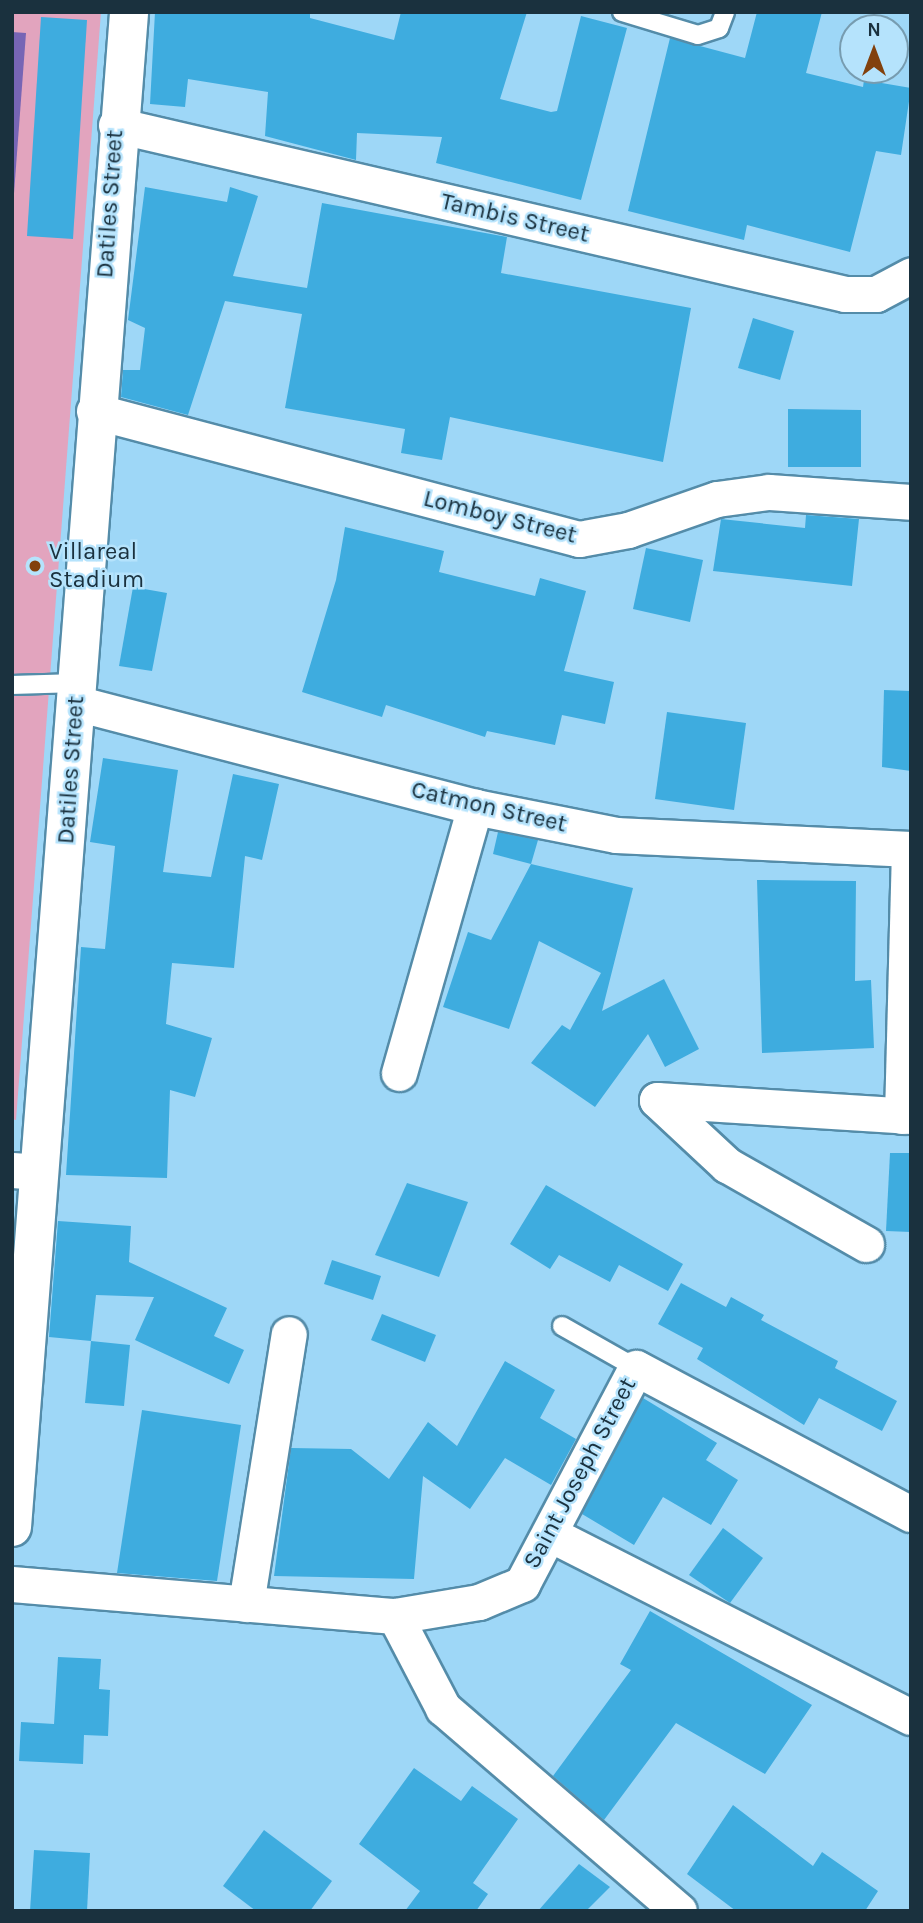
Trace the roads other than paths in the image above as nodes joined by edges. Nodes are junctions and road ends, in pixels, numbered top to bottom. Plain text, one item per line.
1 (129, 12) edge
2 (622, 12) edge
3 (725, 12) edge
4 (116, 125) junction
5 (911, 275) edge
6 (94, 411) junction
7 (911, 502) edge
8 (12, 685) edge
9 (77, 693) junction
10 (475, 807) junction
11 (910, 849) edge
12 (399, 1073) dead end
13 (906, 1116) edge
14 (26, 1170) edge
15 (866, 1244) dead end
16 (562, 1326) dead end
17 (289, 1334) dead end
18 (636, 1368) junction
19 (911, 1514) edge
20 (12, 1527) edge
21 (552, 1535) junction
22 (12, 1584) edge
23 (246, 1604) junction
24 (395, 1616) junction
25 (911, 1717) edge
26 (679, 1911) edge

1 - 4 main road, Datiles Street
2 - 3 lane
4 - 5 street, Tambis Street
4 - 6 main road, Datiles Street
6 - 7 street, Lomboy Street
6 - 9 main road, Datiles Street
8 - 9 lane
9 - 10 street, Catmon Street
9 - 14 main road, Datiles Street
10 - 11 street, Catmon Street
10 - 12 street
11 - 13 street
13 - 15 street
14 - 20 main road, Datiles Street
16 - 18 lane
17 - 23 street
18 - 19 street, Saint Joseph Street
18 - 21 street, Saint Joseph Street
21 - 24 street, Saint Joseph Street
21 - 25 street
22 - 23 street, Saint Joseph Street
23 - 24 street, Saint Joseph Street
24 - 26 street

